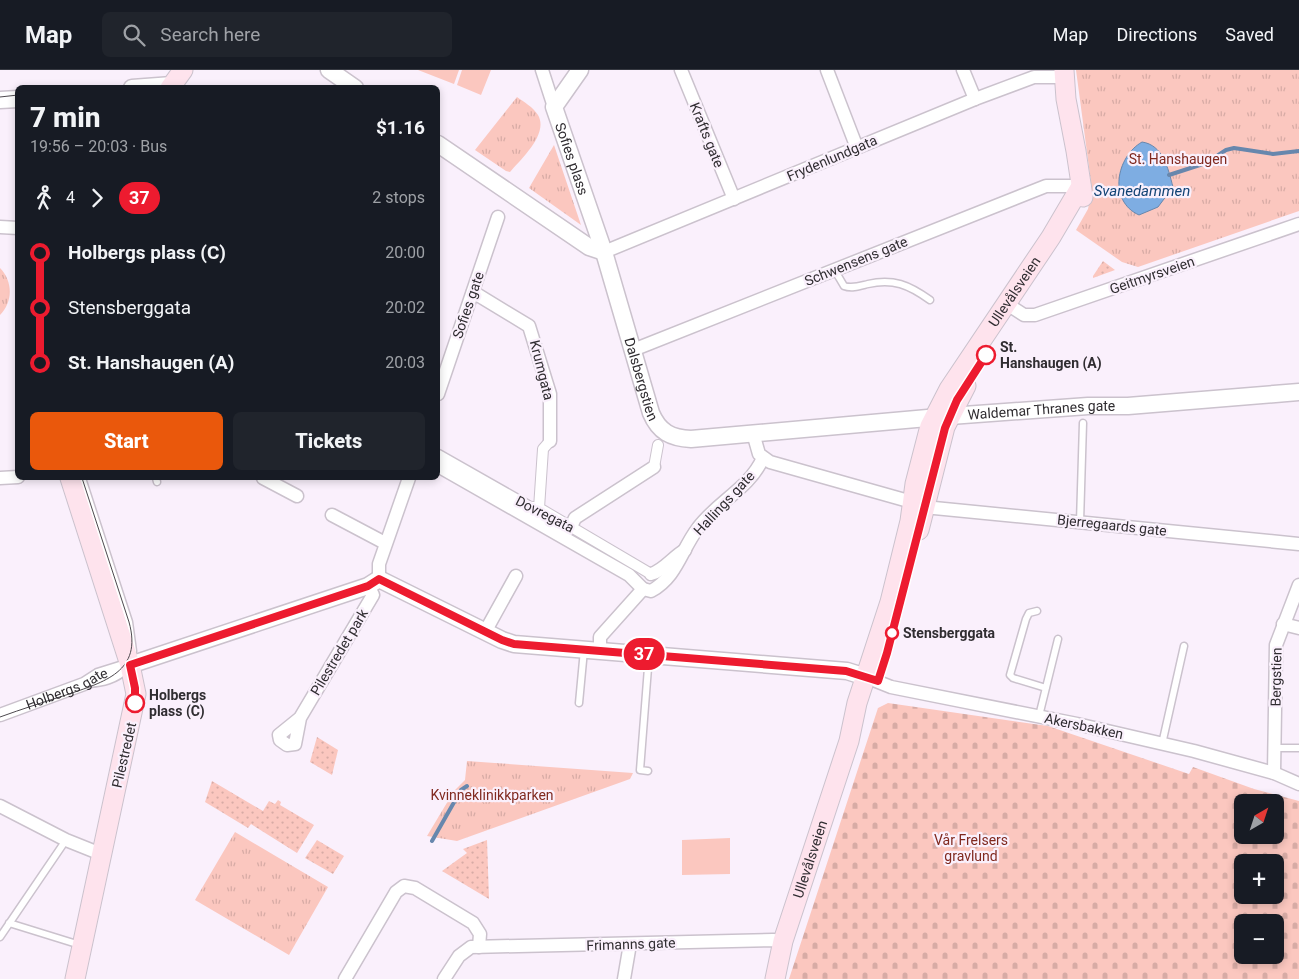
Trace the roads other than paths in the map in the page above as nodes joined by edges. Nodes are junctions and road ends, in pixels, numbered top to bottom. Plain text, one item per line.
1 (329, 70) edge
2 (542, 70) edge
3 (580, 70) edge
4 (681, 70) edge
5 (827, 70) edge
6 (963, 70) edge
7 (1063, 73) edge
8 (175, 81) edge
9 (150, 85) edge
10 (351, 85) edge
11 (15, 98) edge
12 (975, 99) junction
13 (0, 100) edge
14 (554, 107) junction
15 (440, 145) edge
16 (857, 148) junction
17 (1081, 186) junction
18 (734, 199) junction
19 (498, 216) dead end
20 (1299, 224) edge
21 (0, 227) edge
22 (15, 228) edge
23 (604, 252) junction
24 (834, 269) junction
25 (473, 292) junction
26 (930, 300) dead end
27 (1012, 307) junction
28 (633, 350) junction
29 (441, 369) edge
30 (1299, 392) edge
31 (942, 416) junction
32 (1083, 423) dead end
33 (753, 433) junction
34 (550, 441) joint
35 (658, 445) dead end
36 (440, 457) edge
37 (763, 458) junction
38 (440, 467) edge
39 (654, 467) joint
40 (15, 477) edge
41 (0, 478) edge
42 (71, 480) edge
43 (83, 480) edge
44 (267, 480) edge
45 (408, 480) edge
46 (297, 496) dead end
47 (918, 504) junction
48 (526, 506) joint
49 (539, 508) junction
50 (332, 515) dead end
51 (1080, 522) junction
52 (571, 527) junction
53 (385, 543) junction
54 (1299, 544) edge
55 (686, 549) junction
56 (651, 574) joint
57 (516, 576) dead end
58 (374, 583) junction
59 (1299, 584) edge
60 (643, 589) junction
61 (1037, 611) dead end
62 (1283, 624) junction
63 (1299, 628) edge
64 (486, 632) junction
65 (1058, 639) dead end
66 (1184, 646) dead end
67 (592, 649) junction
68 (649, 655) junction
69 (130, 665) junction
70 (878, 682) junction
71 (1046, 688) junction
72 (579, 703) dead end
73 (4, 711) edge
74 (1038, 716) junction
75 (300, 718) dead end
76 (1162, 744) junction
77 (1275, 748) junction
78 (1299, 748) edge
79 (648, 771) dead end
80 (1274, 773) junction
81 (1299, 784) edge
82 (0, 806) edge
83 (66, 840) junction
84 (101, 854) junction
85 (9, 924) junction
86 (0, 937) edge
87 (783, 942) junction
88 (630, 944) junction
89 (81, 945) junction
90 (479, 947) junction
91 (75, 979) edge
92 (345, 979) edge
93 (444, 979) edge
94 (624, 979) edge
95 (775, 979) edge

1 - 10 street
2 - 14 street
3 - 14 street, Sofies plass
4 - 18 street, Krafts gate
5 - 16 street
6 - 12 street
7 - 12 street, Frydenlundgata
7 - 17 main road
8 - 9 street
11 - 13 street
12 - 16 street, Frydenlundgata
14 - 23 street, Sofies plass
15 - 23 street
16 - 18 street, Frydenlundgata
17 - 24 street, Schwensens gate
17 - 27 main road, Ullevålsveien
18 - 23 street, Frydenlundgata
19 - 25 street, Sofies gate
20 - 27 street, Geitmyrsveien
21 - 22 street
23 - 28 street, Dalsbergstien
24 - 26 lane
24 - 28 street, Schwensens gate
25 - 29 street, Sofies gate
25 - 34 street, Krumgata
27 - 31 main road, Ullevålsveien
28 - 33 street, Dalsbergstien
30 - 31 street, Waldemar Thranes gate
31 - 33 street, Waldemar Thranes gate
31 - 47 main road, Ullevålsveien
32 - 51 lane
33 - 37 street
34 - 49 street, Krumgata
35 - 39 street
36 - 48 street, Dovregata
37 - 47 street
37 - 55 street, Hallings gate
38 - 60 street, Dovregata
39 - 52 street
40 - 41 street
42 - 69 main road, Pilestredet
43 - 69 lane
44 - 46 street
45 - 53 street
47 - 51 street, Bjerregaards gate
47 - 70 main road, Ullevålsveien
48 - 49 street, Dovregata
49 - 52 street, Dovregata
50 - 53 street
51 - 54 street, Bjerregaards gate
52 - 56 street, Dovregata
53 - 58 street
55 - 56 street, Hallings gate
55 - 60 street, Hallings gate
57 - 64 street
58 - 64 street
58 - 69 street, Holbergs gate
58 - 75 street, Pilestredet park
59 - 62 street, Bergstien
60 - 67 street, Hallings gate
61 - 71 lane
62 - 63 street
62 - 77 street, Bergstien
64 - 67 street
65 - 71 lane
66 - 76 lane
67 - 68 street
67 - 72 lane
68 - 70 street
68 - 79 lane
69 - 73 street, Holbergs gate
69 - 84 main road, Pilestredet
70 - 74 street, Akersbakken
70 - 87 main road, Ullevålsveien
71 - 74 lane
74 - 76 street, Akersbakken
76 - 80 street, Akersbakken
77 - 78 lane
77 - 80 street, Bergstien
80 - 81 street, Akersbakken
82 - 83 street
83 - 84 street
83 - 85 lane
84 - 89 main road, Pilestredet
85 - 86 lane
85 - 89 lane
87 - 88 street, Frimanns gate
87 - 95 main road, Ullevålsveien
88 - 90 street, Frimanns gate
88 - 94 street
89 - 91 main road, Pilestredet
90 - 92 street
90 - 93 street

